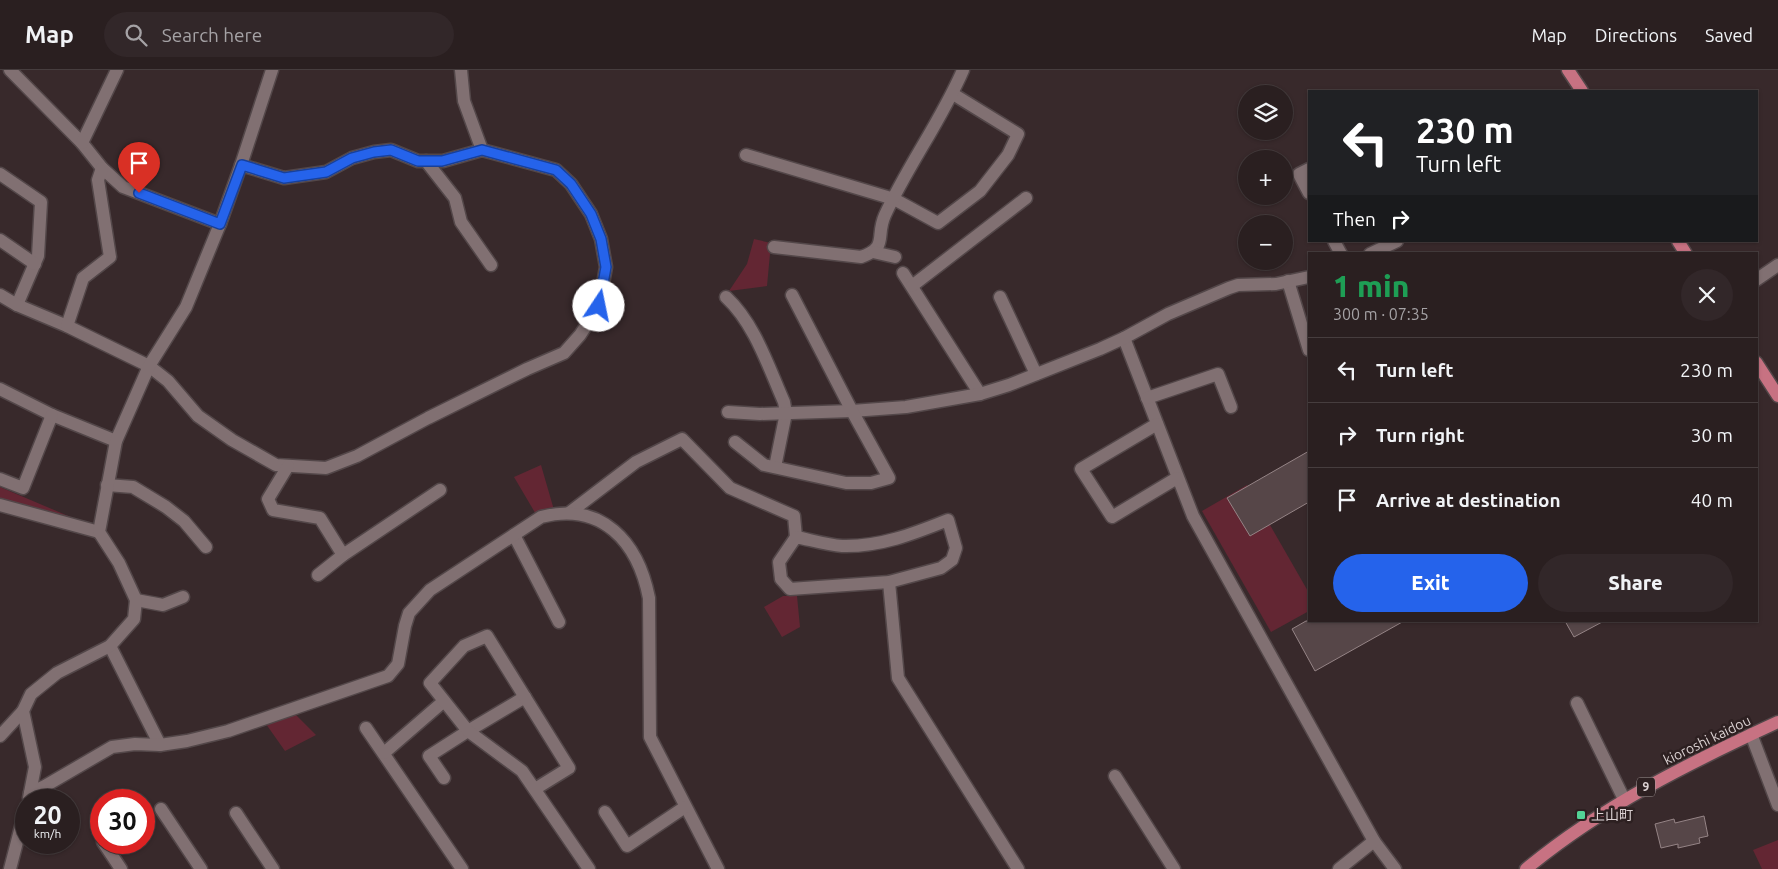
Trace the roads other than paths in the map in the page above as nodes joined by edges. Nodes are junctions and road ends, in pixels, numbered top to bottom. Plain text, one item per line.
1 (10, 70) edge
2 (117, 70) edge
3 (272, 70) edge
4 (461, 70) edge
5 (963, 70) edge
6 (1568, 70) edge
7 (1581, 90) edge
8 (953, 94) junction
9 (82, 144) junction
10 (482, 150) junction
11 (746, 155) dead end
12 (426, 161) junction
13 (242, 165) junction
14 (102, 168) junction
15 (1308, 170) edge
16 (0, 174) edge
17 (1308, 191) edge
18 (1026, 198) dead end
19 (894, 199) junction
20 (220, 224) junction
21 (0, 240) edge
22 (1395, 242) edge
23 (774, 247) dead end
24 (873, 252) junction
25 (1374, 252) edge
26 (895, 257) dead end
27 (35, 264) junction
28 (491, 265) dead end
29 (1778, 265) edge
30 (903, 273) dead end
31 (1308, 277) edge
32 (1758, 279) edge
33 (1288, 281) junction
34 (912, 286) junction
35 (0, 295) edge
36 (792, 295) dead end
37 (726, 297) dead end
38 (1000, 297) dead end
39 (17, 305) junction
40 (67, 326) junction
41 (1124, 338) junction
42 (1308, 347) edge
43 (1758, 365) edge
44 (149, 366) junction
45 (1036, 374) junction
46 (0, 389) edge
47 (980, 394) junction
48 (1778, 396) edge
49 (1147, 398) junction
50 (1231, 407) dead end
51 (852, 411) junction
52 (728, 412) dead end
53 (786, 413) junction
54 (52, 415) junction
55 (1157, 424) junction
56 (116, 441) junction
57 (735, 442) dead end
58 (288, 466) junction
59 (775, 467) junction
60 (1177, 478) junction
61 (0, 479) edge
62 (107, 485) junction
63 (440, 490) dead end
64 (0, 505) edge
65 (569, 513) junction
66 (99, 532) junction
67 (514, 535) junction
68 (796, 537) junction
69 (206, 547) dead end
70 (343, 555) junction
71 (318, 575) dead end
72 (889, 582) junction
73 (183, 597) dead end
74 (136, 600) junction
75 (559, 622) dead end
76 (110, 646) junction
77 (525, 697) junction
78 (444, 701) junction
79 (1577, 703) dead end
80 (23, 711) junction
81 (1778, 722) edge
82 (366, 728) dead end
83 (468, 731) junction
84 (1751, 734) junction
85 (0, 736) edge
86 (160, 745) junction
87 (384, 753) junction
88 (1115, 776) dead end
89 (444, 778) dead end
90 (30, 789) edge
91 (40, 789) edge
92 (535, 789) junction
93 (1624, 799) junction
94 (1778, 805) edge
95 (686, 808) junction
96 (161, 809) dead end
97 (605, 812) dead end
98 (236, 813) dead end
99 (1374, 842) junction
100 (15, 850) edge
101 (111, 854) edge
102 (10, 869) edge
103 (121, 869) edge
104 (201, 869) edge
105 (273, 869) edge
106 (462, 869) edge
107 (589, 869) edge
108 (718, 869) edge
109 (1018, 869) edge
110 (1174, 869) edge
111 (1339, 869) edge
112 (1395, 869) edge
113 (1526, 869) edge

1 - 9 street
2 - 9 street
3 - 13 street
4 - 10 street
5 - 8 street
6 - 7 main road
8 - 19 street
8 - 19 street
9 - 14 street
10 - 12 street
10 - 58 street
11 - 19 street
12 - 13 street
12 - 28 street
13 - 20 street
14 - 20 street
14 - 40 street
15 - 17 street
16 - 27 street
18 - 34 street
19 - 24 street
20 - 44 street
21 - 27 street
22 - 25 street
23 - 24 street
24 - 26 street
27 - 39 street
29 - 32 street
30 - 34 street
31 - 33 street
33 - 41 street
33 - 42 street
34 - 47 street
35 - 39 street
36 - 51 street
37 - 53 street
38 - 45 street
39 - 40 street
40 - 44 street
41 - 45 street
41 - 49 street
43 - 48 main road
44 - 56 street
44 - 58 street
45 - 47 street
46 - 54 street
47 - 51 street
49 - 50 street
49 - 55 street
51 - 53 street
51 - 59 street
52 - 53 street
53 - 59 street
54 - 56 street
54 - 61 street
55 - 60 street
55 - 60 street
56 - 62 street
57 - 59 street
58 - 70 street
60 - 99 street
62 - 66 street
62 - 69 street
63 - 70 street
64 - 66 street
65 - 67 street
65 - 68 street
65 - 95 street
66 - 74 street
67 - 75 street
67 - 86 street
68 - 72 street
68 - 72 street
70 - 71 street
72 - 109 street
73 - 74 street
74 - 76 street
76 - 80 street
76 - 86 street
77 - 78 street
77 - 83 street
77 - 92 street
78 - 83 street
78 - 87 street
79 - 93 street
80 - 85 street
80 - 90 street
81 - 84 main road, kioroshi kaidou / 9
82 - 87 street
83 - 89 street
83 - 92 street
84 - 93 main road, kioroshi kaidou / 9
84 - 94 street
86 - 91 street
87 - 106 street
88 - 110 street
92 - 107 street
93 - 113 main road, kioroshi kaidou / 9
95 - 97 street
95 - 108 street
96 - 104 street
98 - 105 street
99 - 111 street
99 - 112 street
100 - 102 street
101 - 103 street

